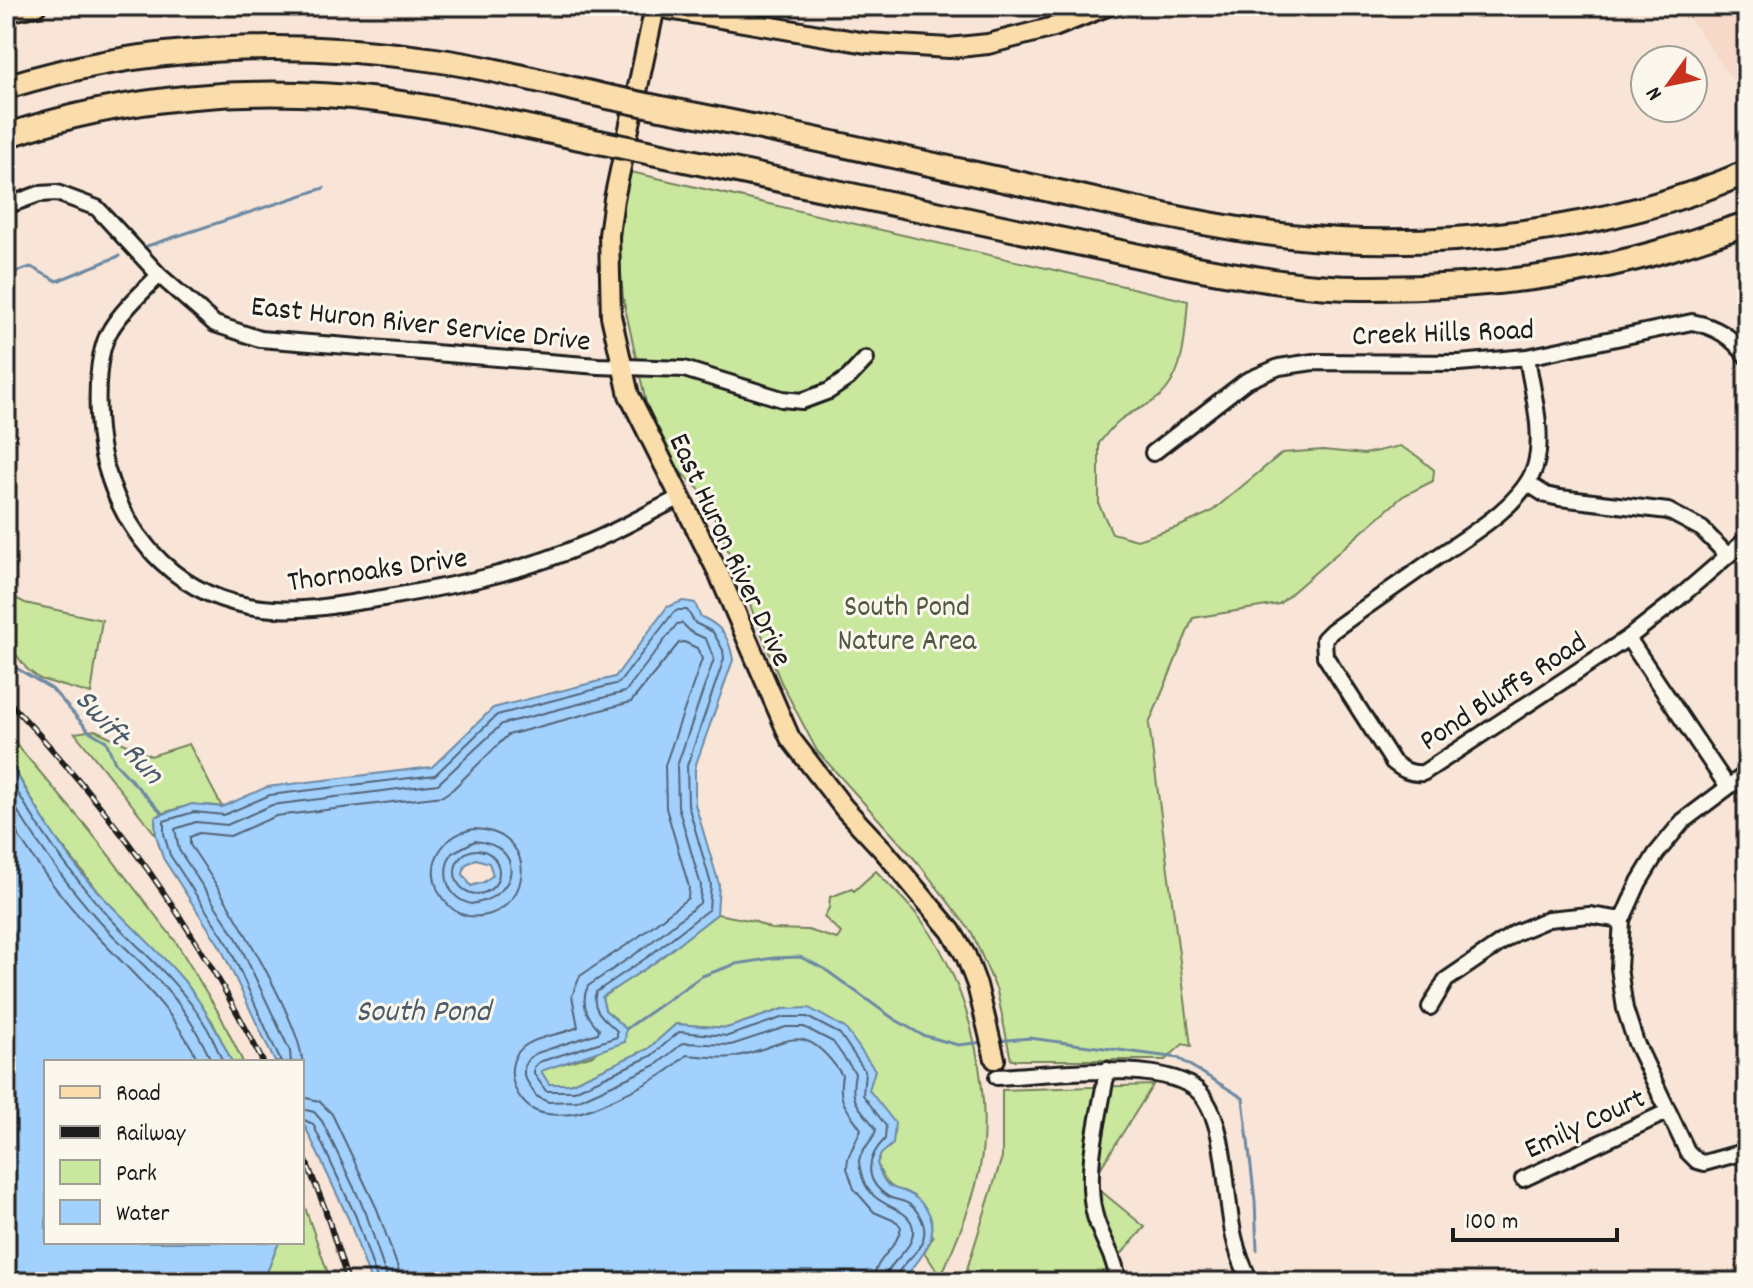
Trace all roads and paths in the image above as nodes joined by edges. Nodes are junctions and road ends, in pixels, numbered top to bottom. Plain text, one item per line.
1 (36, 6) edge
2 (653, 6) edge
3 (1107, 6) edge
4 (6, 12) edge
5 (6, 87) edge
6 (6, 136) edge
7 (1742, 173) edge
8 (6, 206) edge
9 (1747, 224) edge
10 (159, 275) junction
11 (1527, 357) junction
12 (1747, 357) edge
13 (866, 359) dead end
14 (621, 367) junction
15 (1153, 453) dead end
16 (1527, 483) junction
17 (681, 497) junction
18 (1747, 539) edge
19 (1727, 555) junction
20 (1628, 638) junction
21 (1747, 773) edge
22 (1727, 786) junction
23 (1622, 920) junction
24 (1430, 1007) dead end
25 (996, 1068) joint
26 (1107, 1070) junction
27 (1667, 1112) junction
28 (1747, 1151) edge
29 (1523, 1179) dead end
30 (1118, 1282) edge
31 (1251, 1282) edge

1 - 4 main road
2 - 3 main road
2 - 14 main road, East Huron River Drive
5 - 7 highway, bridge
6 - 9 highway, bridge
8 - 10 street, East Huron River Service Drive
10 - 14 street, East Huron River Service Drive
10 - 17 street, Thornoaks Drive
11 - 12 street, Creek Hills Road
11 - 15 street, Creek Hills Road
11 - 16 street, Pond Bluffs Road
13 - 14 street, East Huron River Service Drive
14 - 17 main road, East Huron River Drive
16 - 19 street
16 - 20 street, Pond Bluffs Road
17 - 25 main road, East Huron River Drive
18 - 19 street, Pond Bluffs Road
19 - 20 street, Pond Bluffs Road
20 - 22 street
21 - 22 street
22 - 23 street
23 - 24 street
23 - 27 street
25 - 26 street
26 - 30 street
26 - 31 street
27 - 28 street
27 - 29 street, Emily Court

